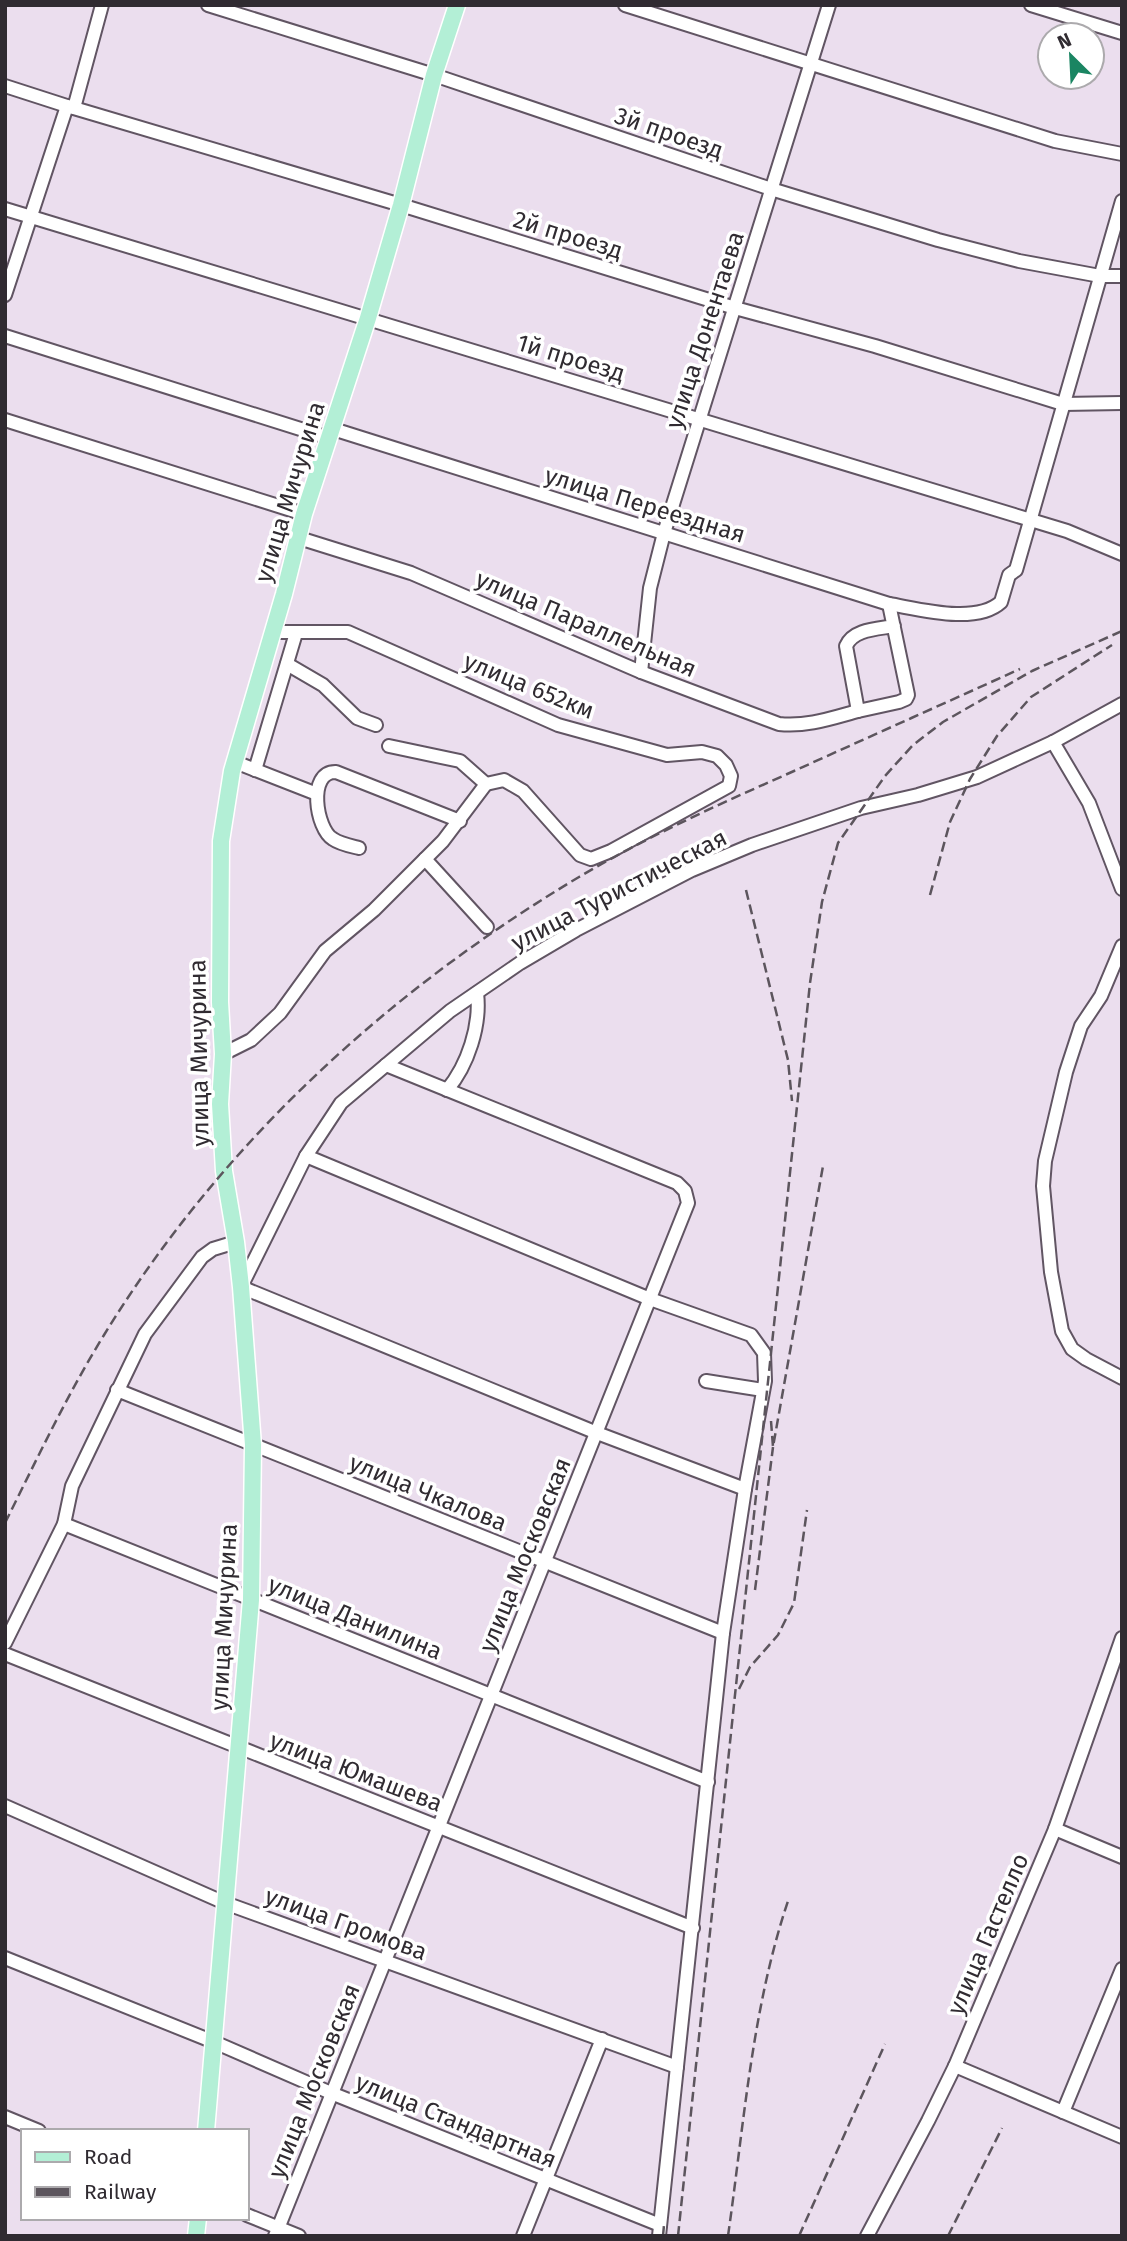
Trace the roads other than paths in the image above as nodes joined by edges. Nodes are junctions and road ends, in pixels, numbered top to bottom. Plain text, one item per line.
1 (102, 5) edge
2 (208, 5) edge
3 (457, 5) edge
4 (625, 5) edge
5 (829, 5) edge
6 (1031, 5) edge
7 (1122, 33) edge
8 (812, 64) junction
9 (434, 75) junction
10 (5, 86) edge
11 (70, 107) junction
12 (1122, 154) edge
13 (771, 189) junction
14 (1122, 201) edge
15 (401, 205) junction
16 (5, 209) edge
17 (30, 216) junction
18 (1100, 276) junction
19 (1122, 276) edge
20 (5, 295) edge
21 (735, 308) junction
22 (368, 318) junction
23 (5, 336) edge
24 (1122, 403) edge
25 (1063, 404) junction
26 (698, 418) junction
27 (5, 420) edge
28 (331, 433) junction
29 (304, 514) junction
30 (1031, 520) junction
31 (664, 533) junction
32 (299, 538) junction
33 (1122, 554) edge
34 (889, 604) junction
35 (894, 626) junction
36 (273, 632) junction
37 (296, 633) junction
38 (288, 664) junction
39 (641, 672) junction
40 (1122, 704) edge
41 (858, 711) junction
42 (376, 725) dead end
43 (1053, 742) junction
44 (389, 746) dead end
45 (234, 762) junction
46 (256, 770) junction
47 (486, 784) junction
48 (317, 794) junction
49 (460, 821) junction
50 (359, 848) dead end
51 (425, 859) junction
52 (1122, 889) edge
53 (487, 927) dead end
54 (1122, 946) edge
55 (477, 993) junction
56 (223, 1054) junction
57 (386, 1065) junction
58 (447, 1090) junction
59 (306, 1156) junction
60 (236, 1242) junction
61 (241, 1287) junction
62 (650, 1299) junction
63 (1122, 1378) edge
64 (706, 1381) dead end
65 (117, 1390) junction
66 (763, 1390) junction
67 (597, 1433) junction
68 (253, 1445) junction
69 (745, 1489) junction
70 (64, 1524) junction
71 (544, 1562) junction
72 (251, 1600) junction
73 (723, 1633) junction
74 (1122, 1638) edge
75 (5, 1643) edge
76 (5, 1654) edge
77 (491, 1695) junction
78 (239, 1748) junction
79 (708, 1782) junction
80 (5, 1806) edge
81 (439, 1827) junction
82 (1055, 1829) junction
83 (1122, 1857) edge
84 (225, 1903) junction
85 (693, 1928) junction
86 (5, 1958) edge
87 (386, 1961) junction
88 (1122, 1969) edge
89 (602, 2039) junction
90 (214, 2042) junction
91 (955, 2066) junction
92 (677, 2067) junction
93 (331, 2093) junction
94 (1063, 2112) junction
95 (5, 2117) edge
96 (34, 2129) edge
97 (206, 2129) edge
98 (1122, 2137) edge
99 (546, 2179) junction
100 (248, 2215) edge
101 (659, 2230) edge
102 (277, 2232) edge
103 (299, 2236) edge
104 (523, 2236) edge
105 (867, 2236) edge

1 - 11 street
2 - 9 street, 3й проезд
3 - 9 main road, улица Мичурина
4 - 8 street
5 - 8 street, улица Донентаева
6 - 7 street
8 - 12 street
8 - 13 street, улица Донентаева
9 - 13 street, 3й проезд
9 - 15 main road, улица Мичурина
10 - 11 street, 2й проезд
11 - 15 street, 2й проезд
11 - 17 street
13 - 18 street, 3й проезд
13 - 21 street, улица Донентаева
14 - 18 street
15 - 21 street, 2й проезд
15 - 22 main road, улица Мичурина
16 - 17 street, 1й проезд
17 - 20 street
17 - 22 street, 1й проезд
18 - 19 street, 3й проезд
18 - 25 street
21 - 25 street, 2й проезд
21 - 26 street, улица Донентаева
22 - 26 street, 1й проезд
22 - 28 main road, улица Мичурина
23 - 28 street, улица Переездная
24 - 25 street, 2й проезд
25 - 30 street
26 - 30 street, 1й проезд
26 - 31 street, улица Донентаева
27 - 29 street
28 - 29 main road, улица Мичурина
28 - 31 street, улица Переездная
29 - 32 main road, улица Мичурина
30 - 33 street, 1й проезд
30 - 34 street, улица Переездная
31 - 34 street, улица Переездная
31 - 39 street, улица Донентаева
32 - 36 main road, улица Мичурина
32 - 39 street, улица Параллельная
34 - 35 street
35 - 41 street
35 - 41 street, улица Параллельная
36 - 37 street, улица 652км
36 - 45 main road, улица Мичурина
37 - 38 street
37 - 47 street, улица 652км
38 - 42 street
38 - 46 street
39 - 41 street, улица Параллельная
40 - 43 street, улица Туристическая
43 - 52 street
43 - 55 street, улица Туристическая
44 - 47 street
45 - 46 street
45 - 56 main road, улица Мичурина
46 - 48 street
47 - 49 street
48 - 49 street
48 - 50 street
49 - 51 street
51 - 53 street
51 - 56 street
54 - 63 street
55 - 57 street, улица Туристическая
55 - 58 street
56 - 60 main road, улица Мичурина
57 - 58 street, улица Московская
57 - 59 street, улица Туристическая
58 - 62 street, улица Московская
59 - 61 street, улица Туристическая
59 - 62 street
60 - 61 main road, улица Мичурина
60 - 65 street
61 - 67 street
61 - 68 main road, улица Мичурина
62 - 66 street
62 - 67 street, улица Московская
64 - 66 street
65 - 68 street, улица Чкалова
65 - 70 street
66 - 69 street
67 - 69 street
67 - 71 street, улица Московская
68 - 71 street, улица Чкалова
68 - 72 main road, улица Мичурина
69 - 73 street
70 - 72 street, улица Данилина
70 - 75 street
71 - 73 street, улица Чкалова
71 - 77 street, улица Московская
72 - 77 street, улица Данилина
72 - 78 main road, улица Мичурина
73 - 79 street
74 - 82 street, улица Гастелло
76 - 78 street, улица Юмашева
77 - 79 street, улица Данилина
77 - 81 street, улица Московская
78 - 81 street, улица Юмашева
78 - 84 main road, улица Мичурина
79 - 85 street
80 - 84 street, улица Громова
81 - 85 street, улица Юмашева
81 - 87 street, улица Московская
82 - 83 street
82 - 91 street, улица Гастелло
84 - 87 street, улица Громова
84 - 90 main road, улица Мичурина
85 - 92 street
86 - 90 street, улица Стандартная
87 - 89 street, улица Громова
87 - 93 street, улица Московская
88 - 94 street
89 - 92 street, улица Громова
89 - 99 street
90 - 93 street, улица Стандартная
90 - 97 main road, улица Мичурина
91 - 94 street
91 - 105 street, улица Гастелло
92 - 101 street
93 - 99 street, улица Стандартная
93 - 102 street, улица Московская
94 - 98 street
95 - 96 street
99 - 101 street, улица Стандартная
99 - 104 street
100 - 102 street
102 - 103 street

